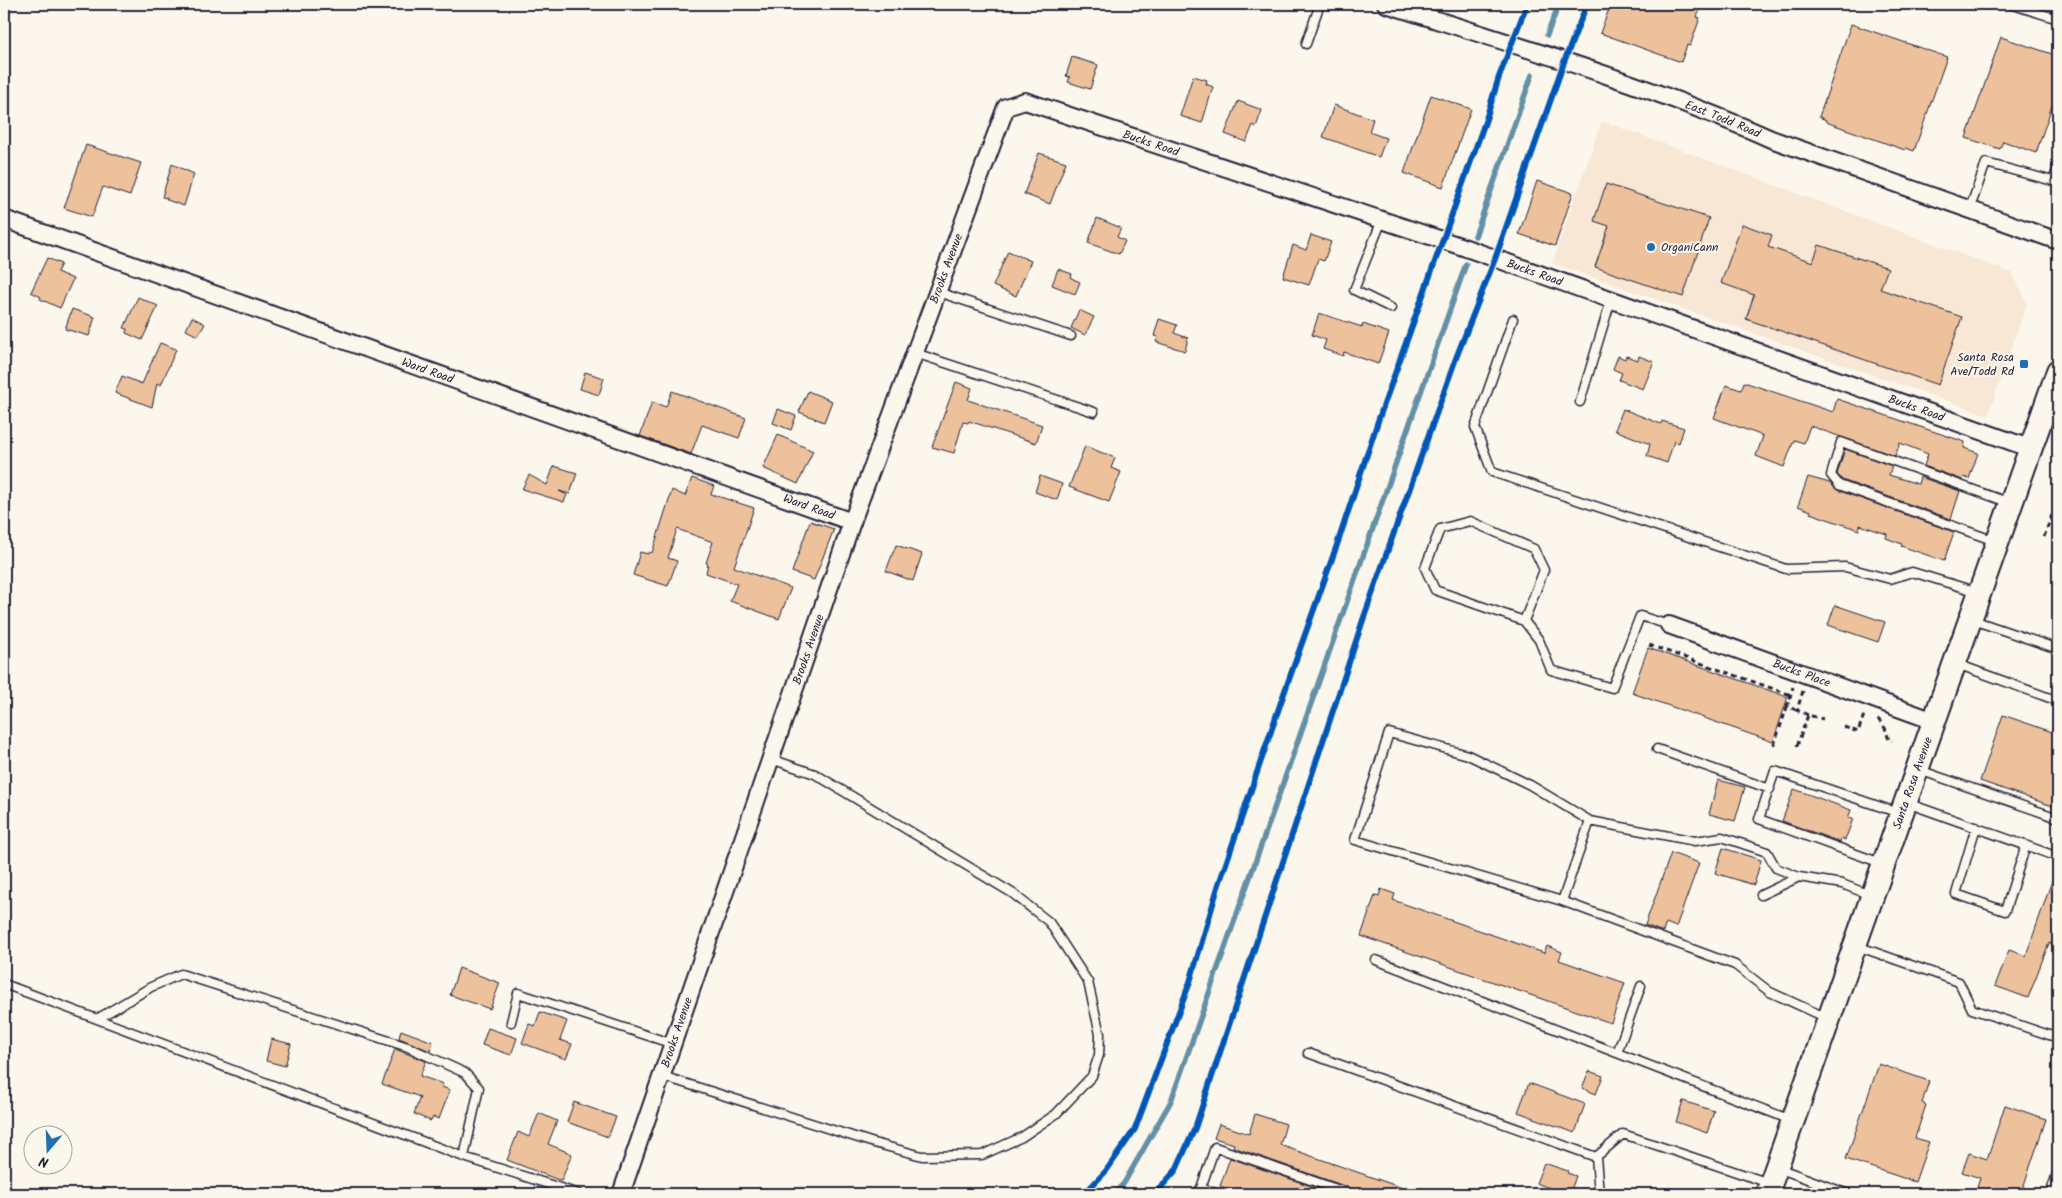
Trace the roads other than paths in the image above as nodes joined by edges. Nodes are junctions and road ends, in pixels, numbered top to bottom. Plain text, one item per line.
1 (1320, 4) edge
2 (1386, 4) edge
3 (2010, 4) edge
4 (2058, 19) edge
5 (1306, 44) dead end
6 (1006, 107) joint
7 (2058, 167) edge
8 (1970, 208) junction
9 (4, 219) edge
10 (1382, 220) junction
11 (2058, 241) edge
12 (938, 292) junction
13 (1611, 300) junction
14 (1391, 308) dead end
15 (1513, 319) dead end
16 (1071, 336) dead end
17 (915, 353) junction
18 (2057, 381) edge
19 (1580, 402) dead end
20 (1094, 412) dead end
21 (2032, 449) junction
22 (2012, 504) junction
23 (852, 522) junction
24 (1998, 542) junction
25 (1980, 593) junction
26 (1971, 619) junction
27 (1524, 621) junction
28 (1668, 625) joint
29 (2058, 649) edge
30 (1955, 663) junction
31 (2058, 701) edge
32 (1934, 721) junction
33 (1656, 749) dead end
34 (771, 760) junction
35 (1917, 769) junction
36 (1770, 788) junction
37 (1903, 808) junction
38 (2058, 818) edge
39 (1590, 821) junction
40 (1976, 827) junction
41 (2026, 845) junction
42 (2058, 857) edge
43 (1883, 864) junction
44 (1799, 877) junction
45 (1761, 895) dead end
46 (1872, 895) junction
47 (1562, 901) junction
48 (1855, 945) junction
49 (1376, 960) dead end
50 (4, 984) edge
51 (1641, 986) dead end
52 (97, 1019) junction
53 (1829, 1019) junction
54 (511, 1022) dead end
55 (2058, 1038) edge
56 (673, 1044) junction
57 (1308, 1053) dead end
58 (1617, 1053) junction
59 (662, 1076) junction
60 (1792, 1121) junction
61 (464, 1157) junction
62 (1596, 1157) junction
63 (2058, 1171) edge
64 (1771, 1182) edge
65 (1198, 1191) edge
66 (579, 1194) edge
67 (621, 1194) edge
68 (1218, 1194) edge
69 (1351, 1194) edge
70 (1599, 1194) edge
71 (1848, 1194) edge
72 (2050, 1194) edge

1 - 5 lane
2 - 8 street, East Todd Road
3 - 4 lane
6 - 10 street, Bucks Road
6 - 12 street, Brooks Avenue
7 - 8 lane
8 - 11 street, East Todd Road
9 - 23 street, Ward Road
10 - 13 street, Bucks Road
10 - 14 lane
12 - 16 lane
12 - 17 street, Brooks Avenue
13 - 19 lane
13 - 21 street, Bucks Road
15 - 25 lane
17 - 20 lane
17 - 23 street, Brooks Avenue
18 - 21 main road, Santa Rosa Avenue
21 - 22 main road, Santa Rosa Avenue
22 - 24 main road, Santa Rosa Avenue
22 - 24 lane
23 - 34 street, Brooks Avenue
24 - 25 main road, Santa Rosa Avenue
25 - 26 main road, Santa Rosa Avenue
26 - 29 lane
26 - 30 main road, Santa Rosa Avenue
27 - 27 lane
27 - 28 lane
28 - 32 street, Bucks Place
30 - 31 lane
30 - 32 main road, Santa Rosa Avenue
32 - 35 main road, Santa Rosa Avenue
33 - 36 lane
34 - 56 street, Brooks Avenue
34 - 59 lane
35 - 37 main road, Santa Rosa Avenue
35 - 38 lane
36 - 37 lane
36 - 43 lane
37 - 40 lane
37 - 43 main road, Santa Rosa Avenue
39 - 44 lane
39 - 47 lane
39 - 47 lane
40 - 41 lane
40 - 41 lane
41 - 42 lane
43 - 46 main road, Santa Rosa Avenue
44 - 45 lane
44 - 46 lane
46 - 48 main road, Santa Rosa Avenue
47 - 53 lane
48 - 53 main road, Santa Rosa Avenue
48 - 55 lane
49 - 58 lane
50 - 52 lane
51 - 58 lane
52 - 61 lane
52 - 61 lane
53 - 60 main road, Santa Rosa Avenue
54 - 56 lane
56 - 59 street, Brooks Avenue
57 - 62 lane
58 - 60 lane
59 - 67 street, Brooks Avenue
60 - 64 main road, Santa Rosa Avenue
61 - 66 lane
62 - 64 lane
62 - 70 lane
63 - 72 lane
64 - 71 lane
65 - 68 lane
65 - 69 lane

